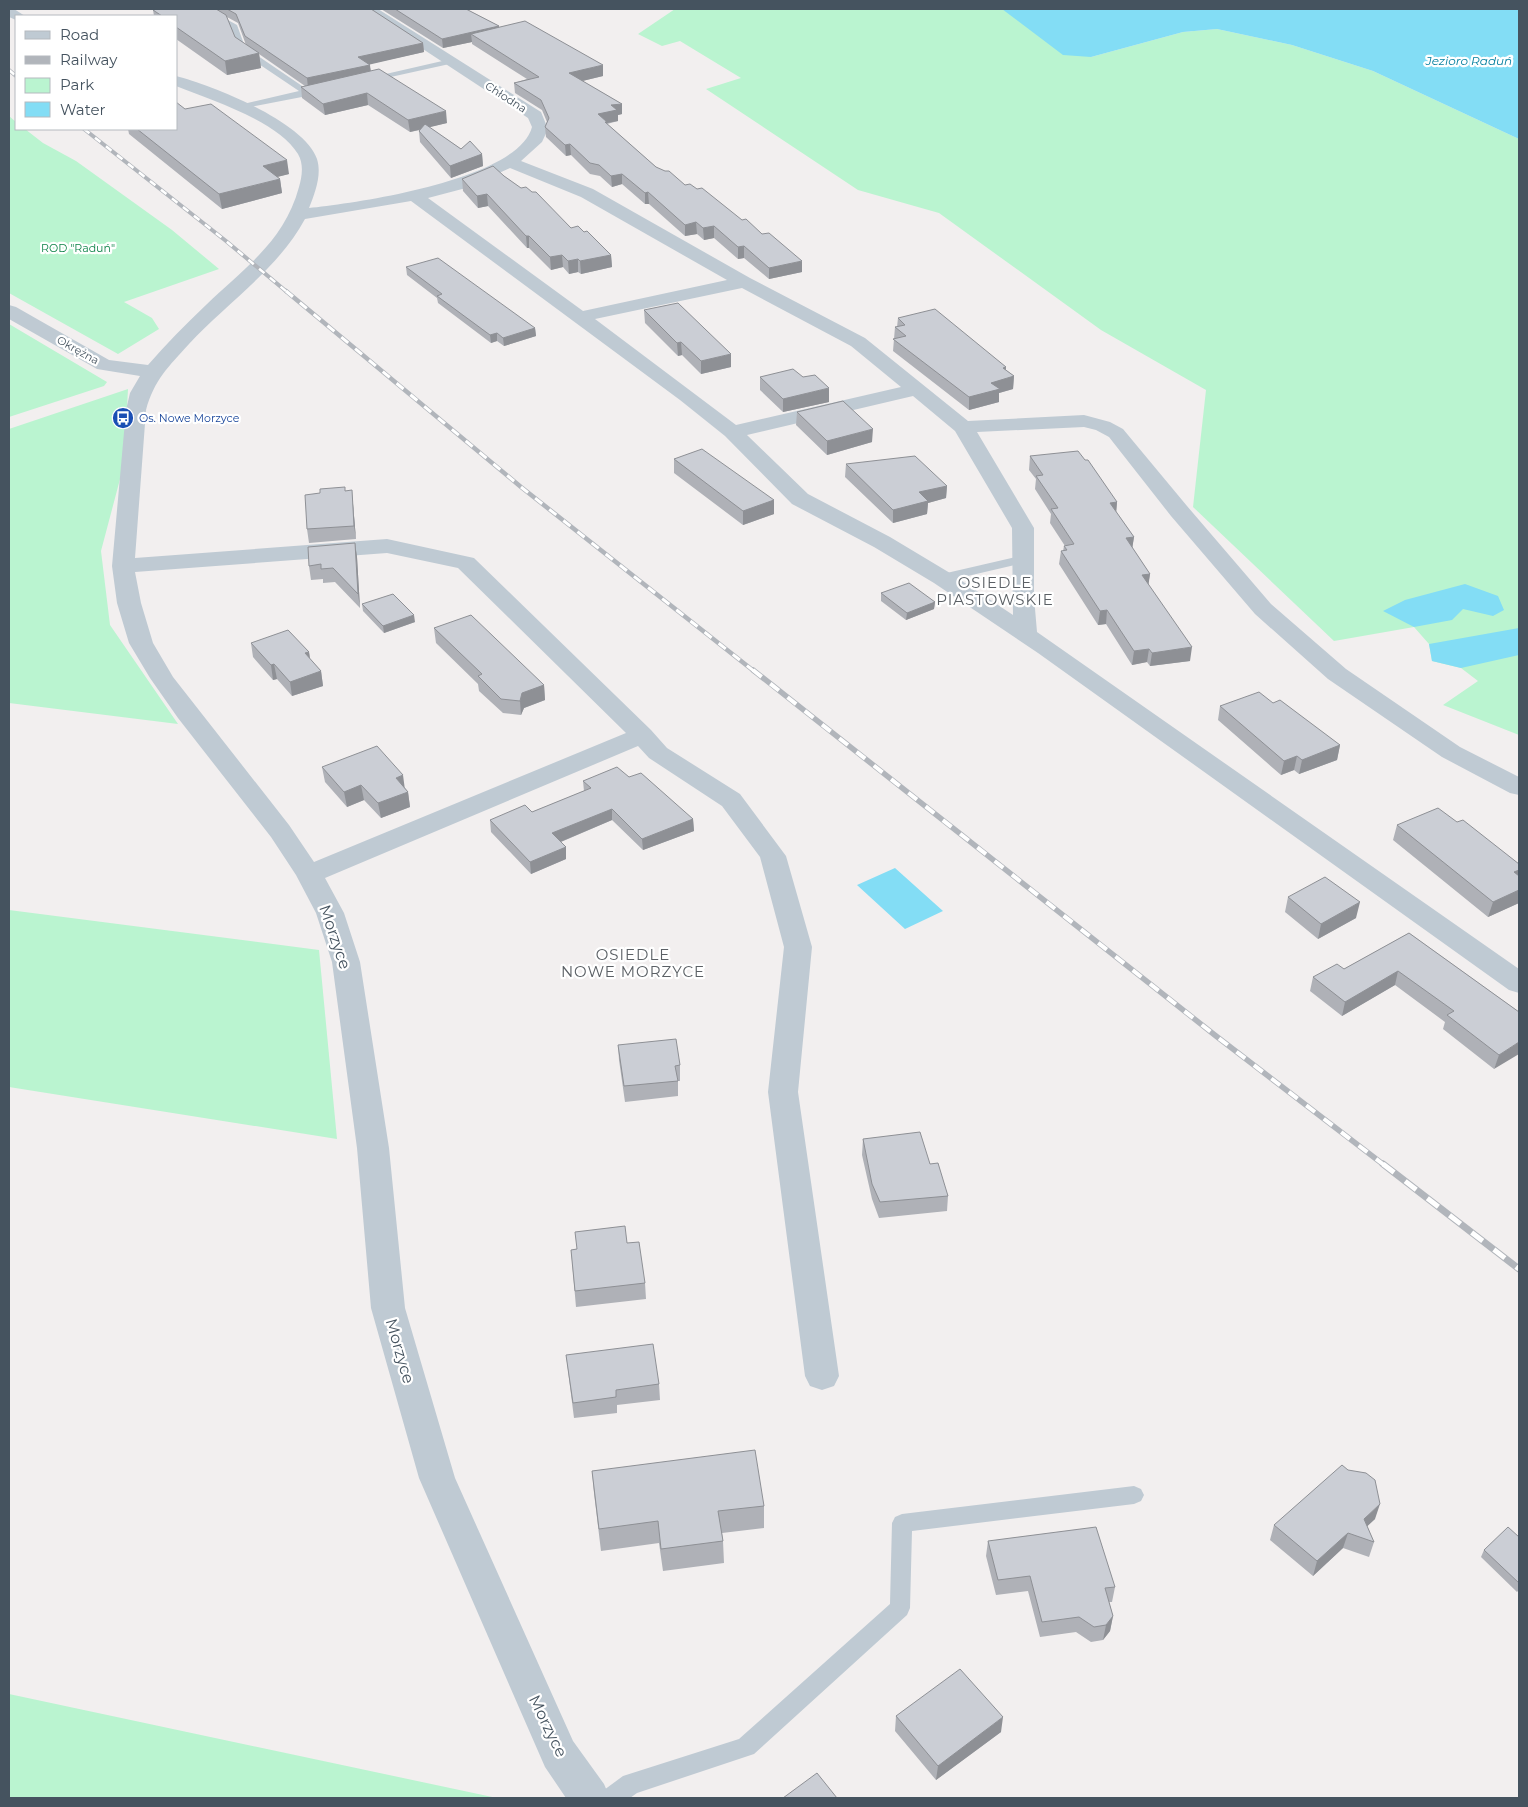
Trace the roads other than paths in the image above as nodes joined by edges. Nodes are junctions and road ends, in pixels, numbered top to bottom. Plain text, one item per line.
1 (203, 9) edge
2 (369, 9) edge
3 (451, 61) junction
4 (355, 82) edge
5 (178, 83) edge
6 (326, 88) edge
7 (307, 93) junction
8 (242, 107) junction
9 (510, 162) junction
10 (414, 195) junction
11 (300, 214) junction
12 (744, 282) junction
13 (9, 311) edge
14 (580, 318) junction
15 (153, 372) junction
16 (918, 389) junction
17 (963, 427) junction
18 (732, 432) junction
19 (1024, 560) junction
20 (122, 566) junction
21 (942, 578) junction
22 (1026, 635) junction
23 (642, 735) junction
24 (1519, 787) edge
25 (309, 874) junction
26 (1519, 983) edge
27 (822, 1376) dead end
28 (1134, 1495) dead end
29 (590, 1798) edge
30 (612, 1798) edge

1 - 7 lane
2 - 3 street, Chłodna
3 - 4 lane
3 - 9 street, Chłodna
5 - 8 street, Morzyce
6 - 7 lane
7 - 8 lane
8 - 11 street, Morzyce
9 - 10 street, Chłodna
9 - 12 street
10 - 11 street, Chłodna
10 - 14 street
11 - 15 street, Morzyce
12 - 14 street
12 - 16 street
13 - 15 street, Okrężna
14 - 18 street
15 - 20 street, Morzyce
16 - 17 street
16 - 18 street
17 - 19 street
17 - 24 street
18 - 21 street
19 - 21 lane
19 - 22 street
20 - 23 street
20 - 25 street, Morzyce
21 - 22 street
22 - 26 street
23 - 25 street
23 - 27 street
25 - 29 street, Morzyce
28 - 30 lane

